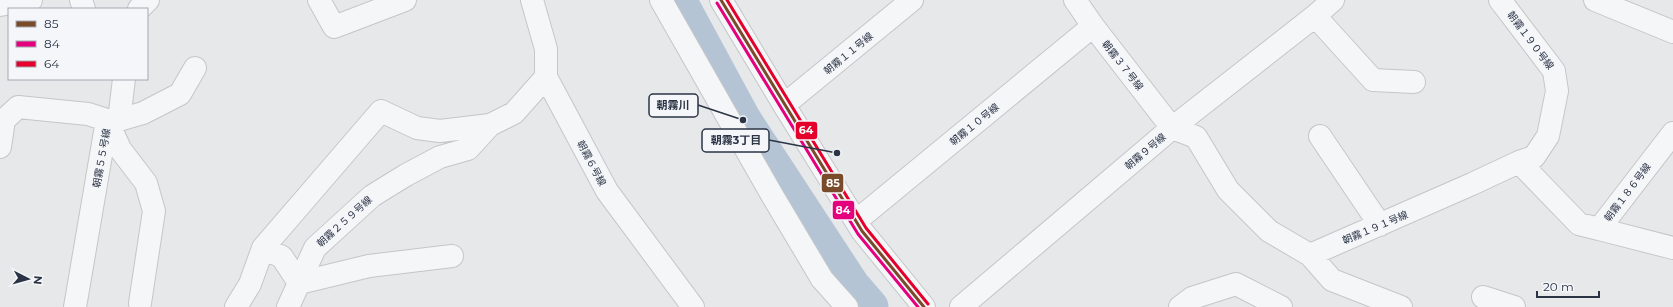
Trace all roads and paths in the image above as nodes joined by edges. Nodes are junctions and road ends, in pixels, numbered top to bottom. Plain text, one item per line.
1 (31, 0) edge
2 (148, 0) edge
3 (319, 0) edge
4 (405, 0) edge
5 (532, 0) edge
6 (661, 0) edge
7 (721, 0) edge
8 (912, 0) edge
9 (1075, 0) edge
10 (1333, 0) edge
11 (1500, 0) edge
12 (1595, 0) edge
13 (0, 5) edge
14 (1628, 6) edge
15 (140, 8) edge
16 (1315, 16) junction
17 (1092, 26) junction
18 (1673, 32) edge
19 (195, 68) dead end
20 (546, 77) junction
21 (124, 80) edge
22 (1414, 82) dead end
23 (784, 105) junction
24 (113, 120) junction
25 (490, 126) junction
26 (1172, 128) junction
27 (1320, 136) dead end
28 (1669, 143) edge
29 (0, 147) edge
30 (1519, 162) junction
31 (856, 221) junction
32 (1380, 225) junction
33 (1599, 229) junction
34 (263, 248) junction
35 (1673, 248) edge
36 (1310, 255) junction
37 (452, 256) dead end
38 (299, 283) junction
39 (1483, 297) dead end
40 (140, 303) dead end
41 (1189, 304) edge
42 (75, 307) edge
43 (236, 307) edge
44 (288, 307) edge
45 (693, 307) edge
46 (847, 307) edge
47 (924, 307) edge
48 (961, 307) edge
49 (1281, 307) edge
50 (1401, 307) edge
51 (1514, 307) edge

1 - 13 street
2 - 15 street
3 - 4 street
5 - 20 street, 朝霧６号線
6 - 46 street
7 - 23 street
8 - 23 street, 朝霧１１号線
9 - 17 street, 朝霧３７号線
10 - 16 street, 朝霧９号線
11 - 30 street, 朝霧１９０号線
12 - 14 street
14 - 18 street
16 - 22 street
16 - 26 street, 朝霧９号線
17 - 26 street, 朝霧３７号線
17 - 31 street, 朝霧１０号線
19 - 24 street
20 - 25 street
20 - 45 street, 朝霧６号線
21 - 24 street
23 - 31 street
24 - 29 street, 朝霧５５号線
24 - 40 street
24 - 42 street, 朝霧５５号線
25 - 34 street
25 - 38 street, 朝霧２５９号線
26 - 36 street
26 - 48 street, 朝霧９号線
27 - 32 street
28 - 33 street, 朝霧１８６号線
30 - 32 street, 朝霧１９１号線
30 - 33 street
31 - 47 street
32 - 36 street, 朝霧１９１号線
33 - 35 street, 朝霧１８６号線
34 - 38 street
34 - 43 street
36 - 50 street
37 - 38 street
38 - 44 street, 朝霧２５９号線
39 - 51 street
41 - 49 street

